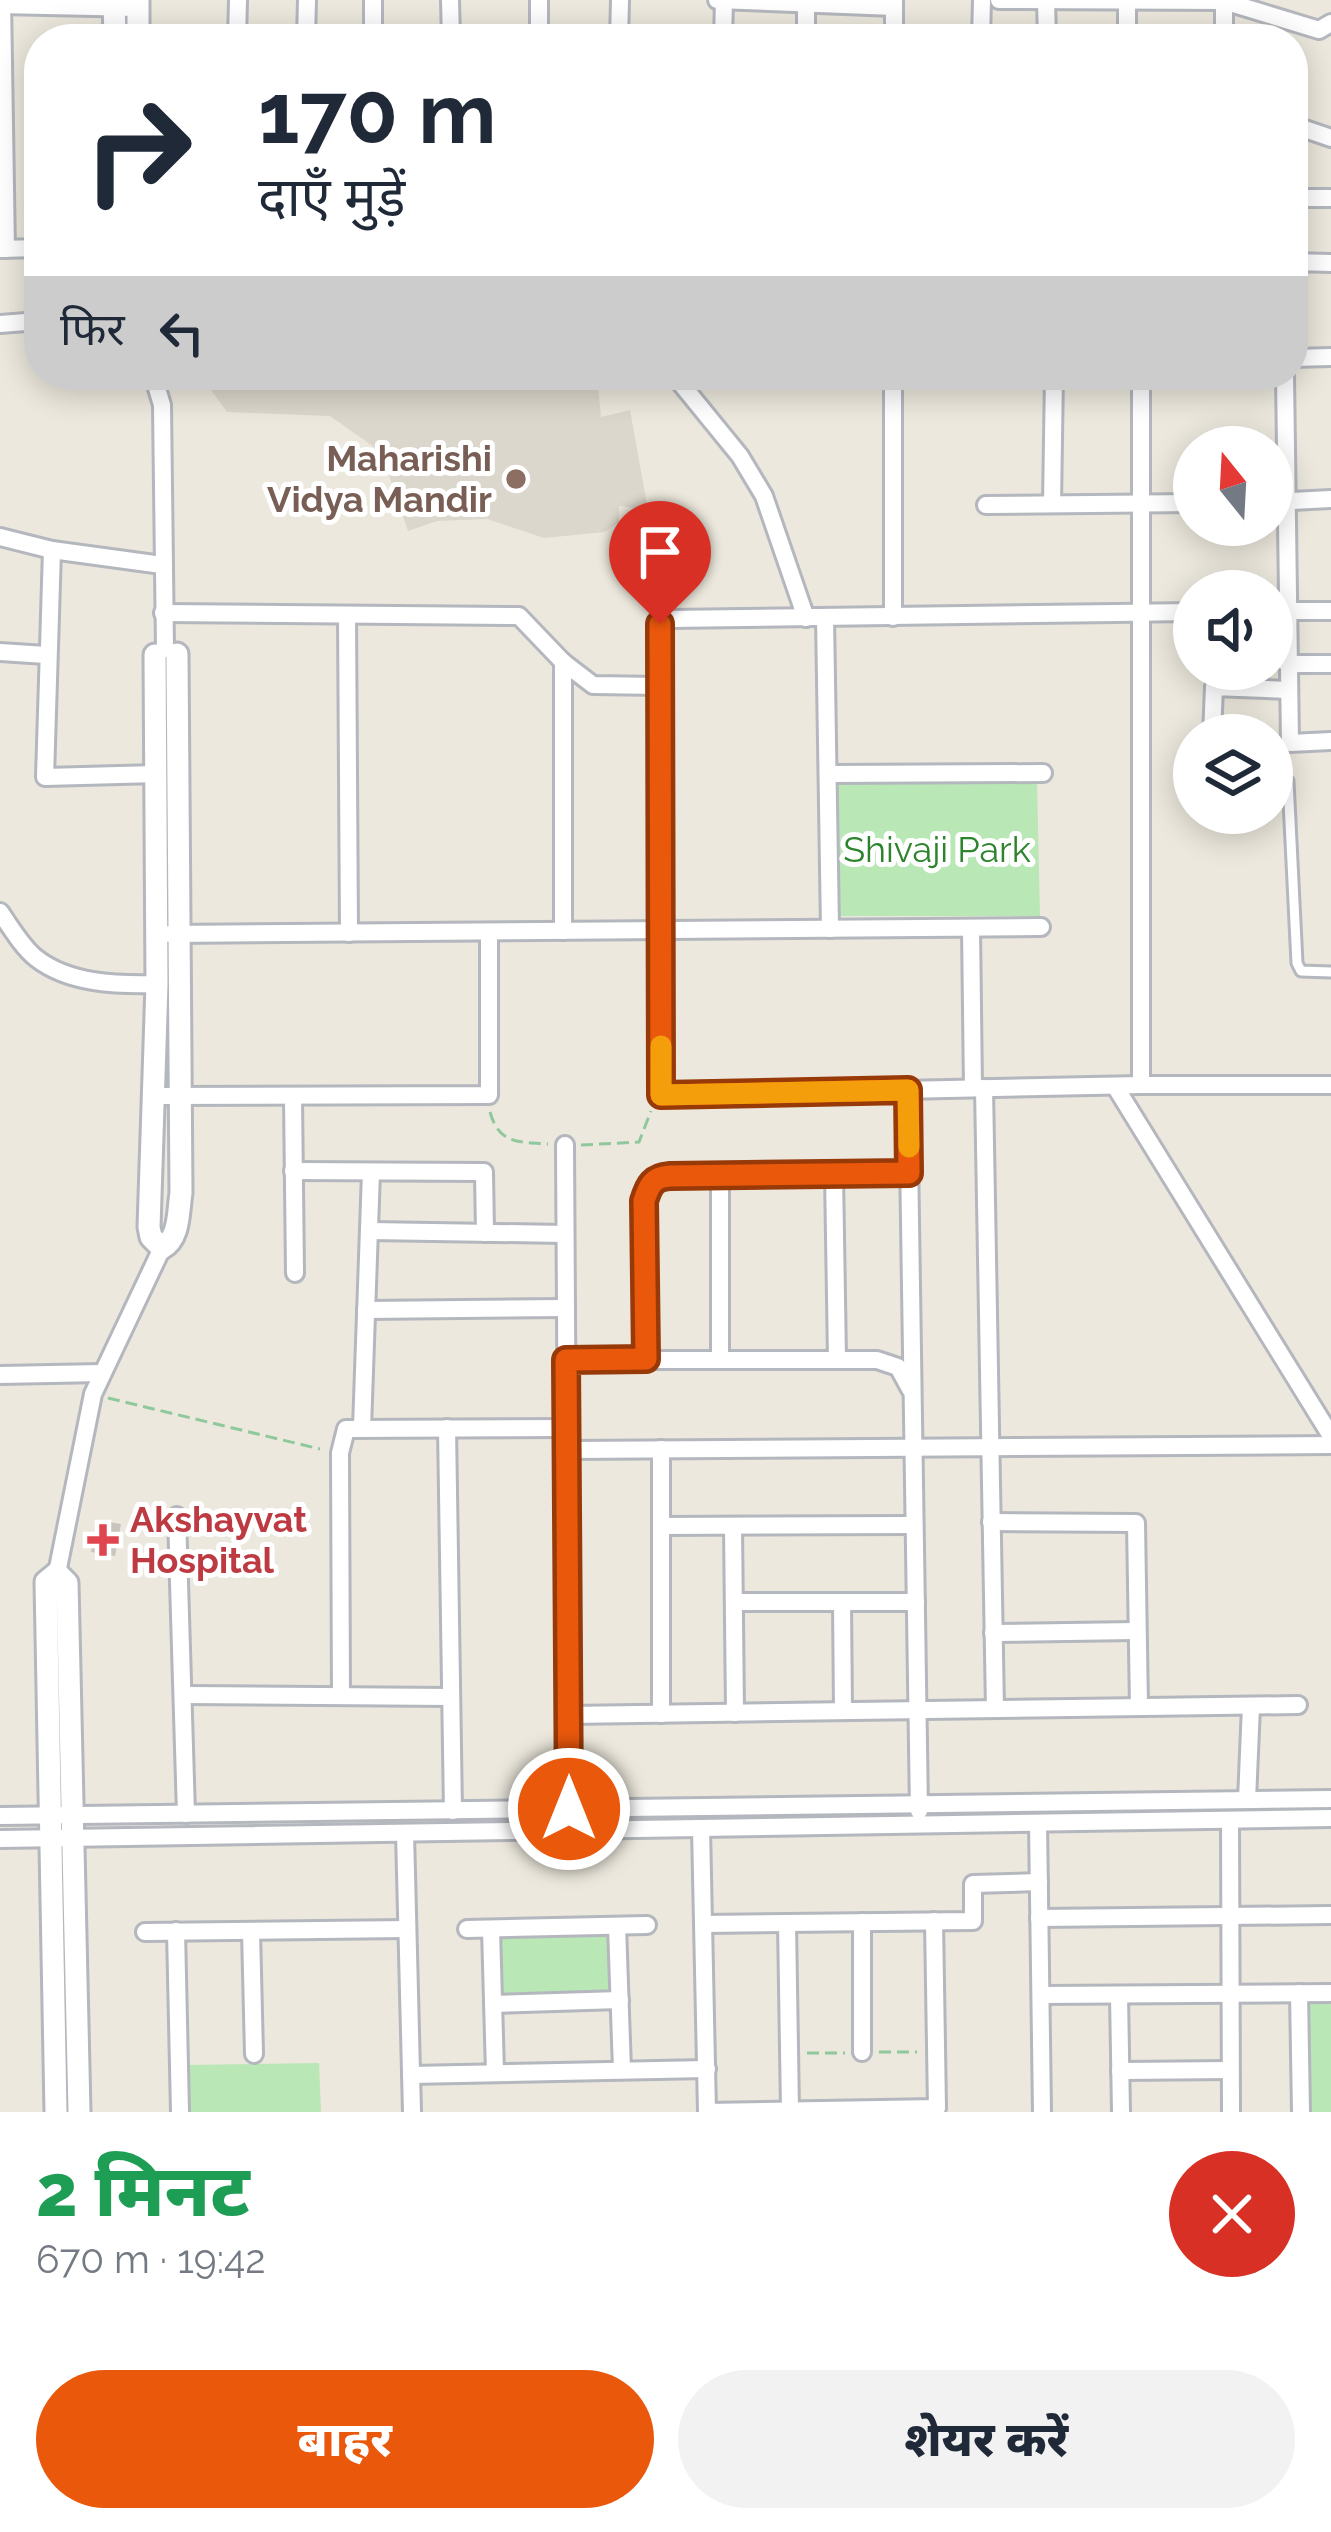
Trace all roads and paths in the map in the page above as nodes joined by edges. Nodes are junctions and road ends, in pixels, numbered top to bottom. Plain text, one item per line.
1 (722, 0) edge
2 (999, 0) edge
3 (1046, 1) edge
4 (1224, 1) edge
5 (894, 3) edge
6 (1127, 3) edge
7 (1, 4) edge
8 (114, 4) edge
9 (139, 4) edge
10 (806, 4) junction
11 (806, 24) edge
12 (1306, 24) edge
13 (1, 64) edge
14 (2, 164) edge
15 (3, 249) edge
16 (158, 390) edge
17 (686, 390) edge
18 (893, 390) edge
19 (1054, 390) edge
20 (1141, 390) edge
21 (1284, 390) edge
22 (1283, 426) edge
23 (1331, 500) edge
24 (1293, 501) edge
25 (1173, 503) edge
26 (1052, 504) junction
27 (1141, 504) junction
28 (986, 505) dead end
29 (0, 536) edge
30 (52, 550) junction
31 (162, 566) junction
32 (1331, 610) edge
33 (1293, 611) edge
34 (1173, 612) edge
35 (1141, 613) junction
36 (163, 614) junction
37 (347, 615) junction
38 (815, 617) junction
39 (893, 617) junction
40 (0, 652) edge
41 (166, 653) junction
42 (46, 656) junction
43 (563, 662) junction
44 (1293, 664) edge
45 (1331, 664) edge
46 (660, 686) junction
47 (1288, 690) edge
48 (1331, 741) edge
49 (1043, 773) dead end
50 (828, 774) junction
51 (158, 775) junction
52 (1291, 834) edge
53 (0, 912) edge
54 (971, 928) junction
55 (1041, 928) dead end
56 (830, 929) junction
57 (661, 930) junction
58 (563, 931) junction
59 (349, 932) junction
60 (489, 932) junction
61 (157, 934) junction
62 (181, 934) junction
63 (1331, 972) edge
64 (157, 984) junction
65 (1114, 1085) junction
66 (1141, 1085) junction
67 (1331, 1085) edge
68 (978, 1088) junction
69 (908, 1090) junction
70 (489, 1095) junction
71 (661, 1095) junction
72 (155, 1096) junction
73 (182, 1097) junction
74 (292, 1097) junction
75 (565, 1145) junction
76 (293, 1171) junction
77 (370, 1172) junction
78 (909, 1173) junction
79 (834, 1174) junction
80 (720, 1175) junction
81 (370, 1231) junction
82 (484, 1233) junction
83 (565, 1234) junction
84 (162, 1248) junction
85 (295, 1274) dead end
86 (566, 1308) junction
87 (366, 1310) junction
88 (646, 1359) junction
89 (720, 1359) junction
90 (837, 1359) junction
91 (566, 1360) junction
92 (102, 1373) junction
93 (0, 1375) edge
94 (93, 1394) junction
95 (912, 1396) junction
96 (362, 1428) junction
97 (446, 1428) junction
98 (566, 1428) junction
99 (1331, 1436) edge
100 (1331, 1445) edge
101 (990, 1447) junction
102 (913, 1448) junction
103 (661, 1449) junction
104 (566, 1450) junction
105 (340, 1453) junction
106 (178, 1516) dead end
107 (991, 1522) junction
108 (914, 1525) junction
109 (661, 1526) junction
110 (733, 1526) junction
111 (57, 1574) junction
112 (734, 1602) junction
113 (842, 1602) junction
114 (916, 1602) junction
115 (1136, 1631) junction
116 (994, 1633) junction
117 (185, 1695) junction
118 (340, 1696) junction
119 (451, 1696) junction
120 (1298, 1705) dead end
121 (1251, 1706) junction
122 (1138, 1707) junction
123 (995, 1709) junction
124 (917, 1710) junction
125 (843, 1711) junction
126 (735, 1713) junction
127 (661, 1714) junction
128 (568, 1715) junction
129 (1331, 1799) edge
130 (1247, 1800) junction
131 (919, 1804) junction
132 (569, 1809) junction
133 (453, 1810) junction
134 (186, 1814) junction
135 (0, 1816) edge
136 (1331, 1818) edge
137 (1230, 1820) junction
138 (1038, 1822) junction
139 (919, 1824) junction
140 (50, 1827) junction
141 (74, 1827) junction
142 (701, 1828) junction
143 (404, 1832) junction
144 (0, 1839) edge
145 (1039, 1882) junction
146 (1331, 1915) edge
147 (1229, 1917) junction
148 (1040, 1918) junction
149 (934, 1921) junction
150 (862, 1922) junction
151 (787, 1923) junction
152 (704, 1924) junction
153 (647, 1925) dead end
154 (617, 1926) junction
155 (407, 1929) junction
156 (467, 1929) dead end
157 (491, 1929) junction
158 (251, 1930) junction
159 (176, 1931) junction
160 (145, 1932) dead end
161 (1299, 1993) junction
162 (1331, 1993) edge
163 (1230, 1994) junction
164 (1041, 1995) junction
165 (1119, 1995) junction
166 (620, 2000) junction
167 (493, 2004) junction
168 (862, 2052) dead end
169 (254, 2054) dead end
170 (707, 2069) junction
171 (622, 2070) junction
172 (1231, 2070) junction
173 (1120, 2071) junction
174 (495, 2073) junction
175 (411, 2075) junction
176 (790, 2110) edge
177 (56, 2112) edge
178 (79, 2112) edge
179 (180, 2112) edge
180 (412, 2112) edge
181 (707, 2112) edge
182 (1042, 2112) edge
183 (1121, 2112) edge
184 (1231, 2112) edge
185 (1301, 2112) edge

1 - 10 street
2 - 3 street
3 - 6 street
4 - 6 street
4 - 12 street
5 - 10 street
7 - 8 street
7 - 13 street
8 - 9 street
10 - 11 street
13 - 14 street
14 - 15 street
16 - 31 street
17 - 38 street
18 - 39 street
19 - 26 street
20 - 27 street
21 - 22 street
23 - 24 street
25 - 27 street
26 - 27 street
26 - 28 street
27 - 35 street
29 - 30 street
30 - 31 street
30 - 42 street
31 - 36 street
32 - 33 street
34 - 35 street
35 - 39 street
35 - 66 street
36 - 37 street
36 - 41 street
37 - 43 street
37 - 59 street
38 - 39 street
38 - 46 street
38 - 50 street
40 - 42 street
41 - 51 street
41 - 62 street
42 - 51 street
43 - 46 street
43 - 58 street
44 - 45 street
46 - 57 street
47 - 48 street
49 - 50 street
50 - 56 street
51 - 61 street
52 - 63 lane
53 - 64 street
54 - 55 street
54 - 56 street
54 - 68 street
56 - 57 street
57 - 58 street
57 - 71 street
58 - 60 street
59 - 60 street
59 - 62 street
60 - 70 street
61 - 62 street
61 - 64 street
62 - 73 street
64 - 72 street
65 - 66 street
65 - 68 street
65 - 99 street
66 - 67 street
68 - 69 street
68 - 101 street
69 - 71 street
69 - 78 street
70 - 74 street
70 - 75 path
71 - 75 path
72 - 73 street
72 - 84 street
73 - 74 street
73 - 84 street
74 - 76 street
75 - 83 street
76 - 77 street
76 - 85 street
77 - 81 street
77 - 82 street
78 - 79 street
78 - 95 street
79 - 80 street
79 - 90 street
80 - 88 street
80 - 89 street
81 - 82 street
81 - 87 street
82 - 83 street
83 - 86 street
84 - 92 street
86 - 87 street
86 - 91 street
87 - 96 street
88 - 89 street
88 - 91 street
89 - 90 street
90 - 95 street
91 - 98 street
92 - 93 street
92 - 94 street
94 - 105 path
94 - 111 street
95 - 102 street
96 - 97 street
96 - 105 street
97 - 98 street
97 - 119 street
98 - 104 street
100 - 101 street
101 - 102 street
101 - 107 street
102 - 103 street
102 - 108 street
103 - 104 street
103 - 109 street
104 - 128 street
105 - 118 street
106 - 117 street
107 - 115 street
107 - 116 street
108 - 110 street
108 - 114 street
109 - 110 street
109 - 127 street
110 - 112 street
111 - 140 street
111 - 141 street
112 - 113 street
112 - 126 street
113 - 114 street
113 - 125 street
114 - 124 street
115 - 116 street
115 - 122 street
116 - 123 street
117 - 118 street
117 - 134 street
118 - 119 street
119 - 133 street
120 - 121 street
121 - 122 street
121 - 130 street
122 - 123 street
123 - 124 street
124 - 125 street
124 - 131 street
125 - 126 street
126 - 127 street
127 - 128 street
128 - 132 street
129 - 130 street
130 - 131 street
131 - 132 street
131 - 139 street
132 - 133 street
133 - 134 street
134 - 141 street
135 - 140 street
136 - 137 street
137 - 138 street
137 - 147 street
138 - 139 street
138 - 145 street
139 - 142 street
140 - 141 street
140 - 144 street
140 - 177 street
141 - 143 street
141 - 178 street
142 - 143 street
142 - 152 street
143 - 155 street
145 - 148 street
145 - 149 street
146 - 147 street
147 - 148 street
147 - 163 street
148 - 164 street
149 - 150 street
149 - 176 street
150 - 151 street
150 - 168 street
151 - 152 street
151 - 176 street
152 - 170 street
153 - 154 street
154 - 157 street
154 - 166 street
155 - 158 street
155 - 175 street
156 - 157 street
157 - 167 street
158 - 159 street
158 - 169 street
159 - 160 street
159 - 179 street
161 - 162 street
161 - 163 street
161 - 185 street
163 - 165 street
163 - 172 street
164 - 165 street
164 - 182 street
165 - 173 street
166 - 167 street
166 - 171 street
167 - 174 street
170 - 171 street
170 - 181 street
171 - 174 street
172 - 173 street
172 - 184 street
173 - 183 street
174 - 175 street
175 - 180 street
176 - 181 street

